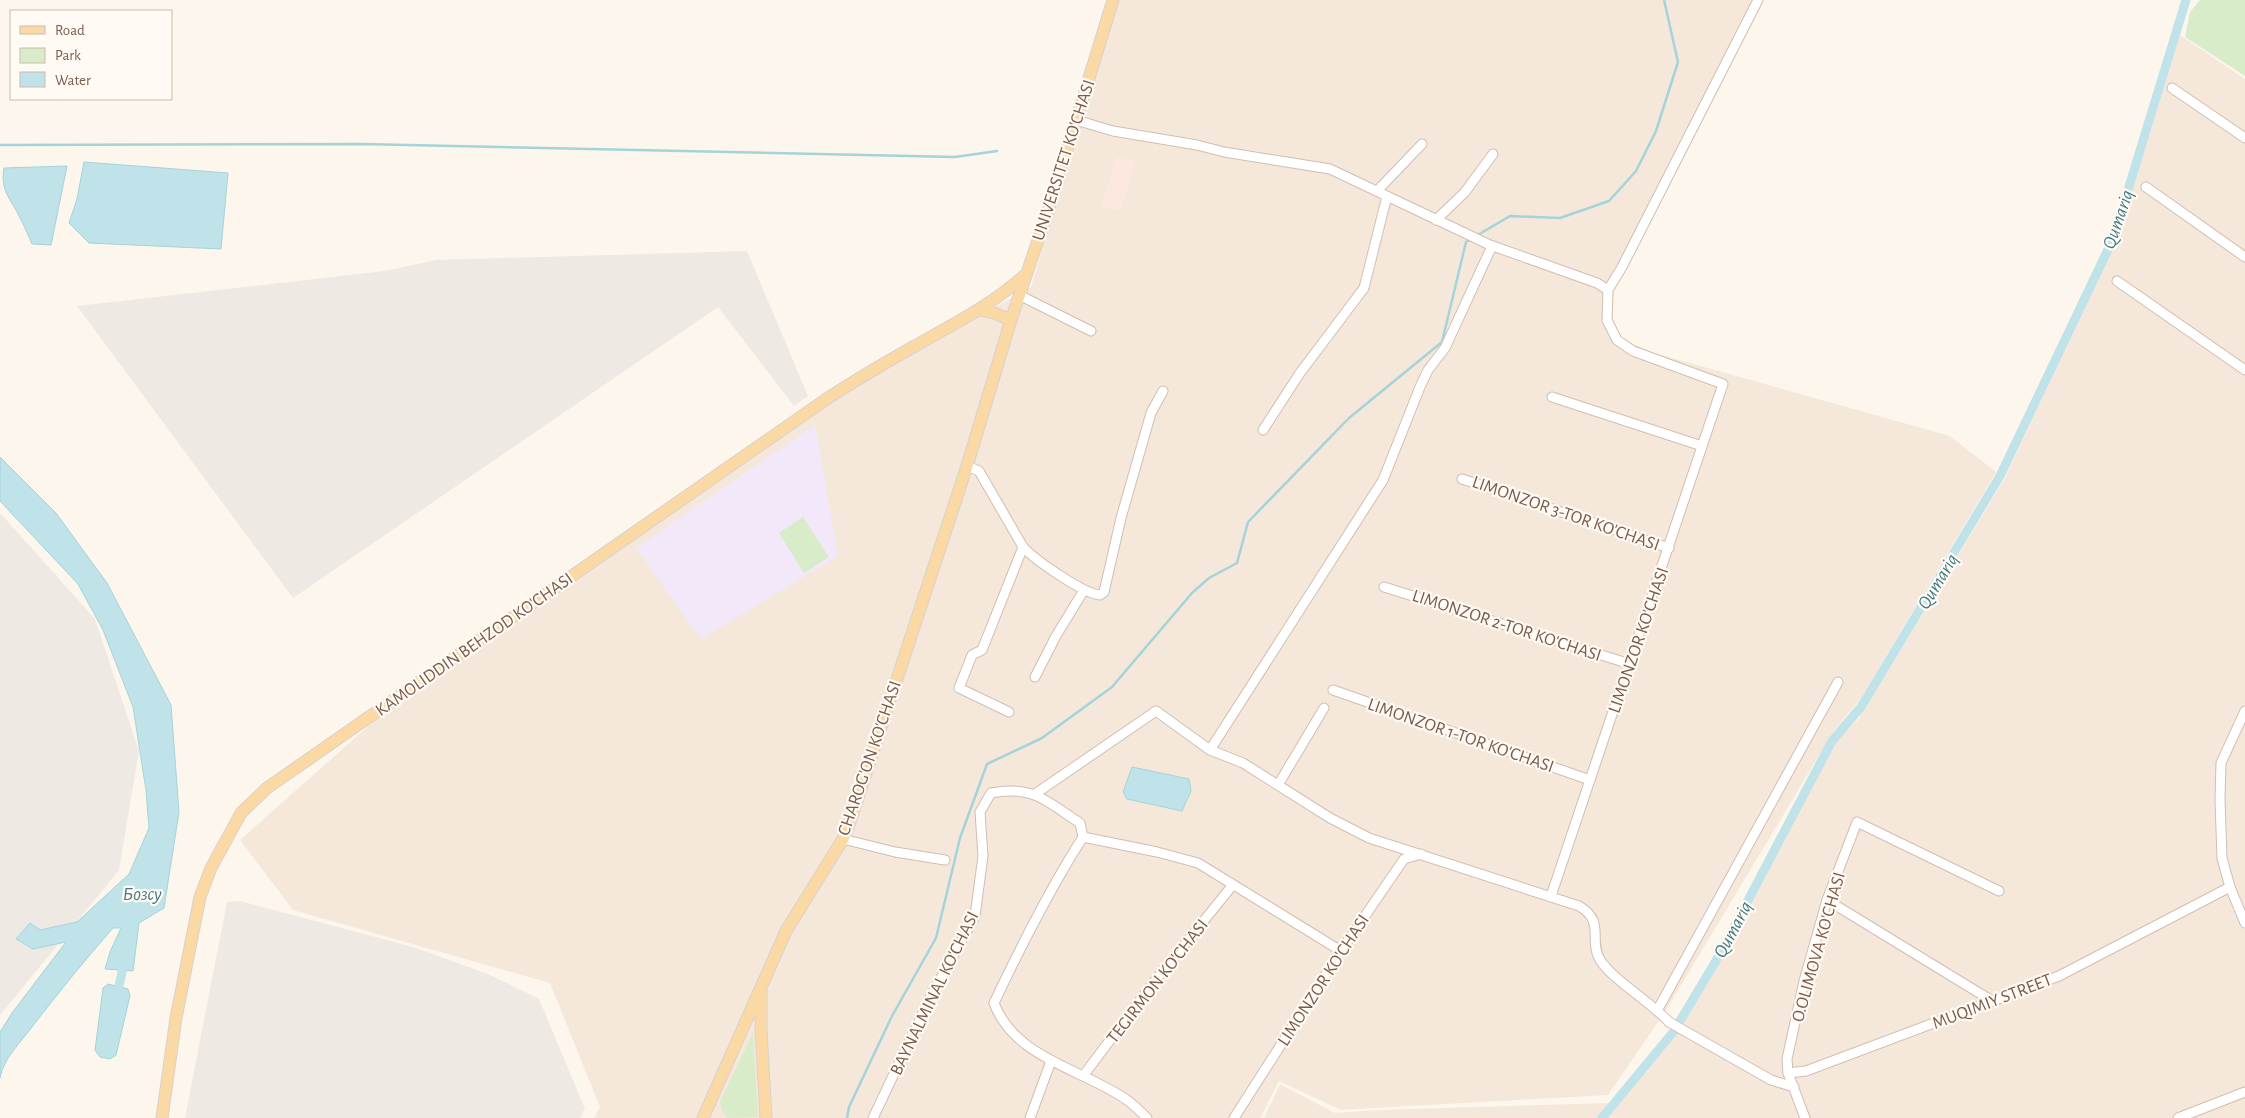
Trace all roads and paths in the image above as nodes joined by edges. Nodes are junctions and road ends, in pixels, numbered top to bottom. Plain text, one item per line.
1 (1113, 0) edge
2 (1758, 0) edge
3 (2172, 88) dead end
4 (1076, 120) junction
5 (2245, 138) edge
6 (1422, 144) dead end
7 (1493, 154) dead end
8 (2146, 187) dead end
9 (1378, 191) junction
10 (1387, 196) junction
11 (1436, 220) junction
12 (1490, 245) junction
13 (2245, 257) edge
14 (1025, 275) junction
15 (2117, 281) dead end
16 (1608, 290) junction
17 (1019, 295) junction
18 (980, 310) junction
19 (1011, 320) junction
20 (1091, 332) dead end
21 (2245, 370) edge
22 (1163, 391) dead end
23 (1552, 397) dead end
24 (1263, 430) dead end
25 (1702, 446) junction
26 (967, 466) junction
27 (1462, 479) dead end
28 (1022, 547) junction
29 (1669, 548) junction
30 (1384, 587) dead end
31 (1084, 590) junction
32 (1630, 664) junction
33 (1035, 677) dead end
34 (1838, 682) dead end
35 (1333, 690) dead end
36 (1324, 708) dead end
37 (2245, 711) edge
38 (1009, 712) dead end
39 (1210, 750) junction
40 (1590, 780) junction
41 (1278, 785) junction
42 (1035, 794) junction
43 (1083, 837) junction
44 (843, 839) junction
45 (1422, 854) junction
46 (945, 860) dead end
47 (1232, 886) junction
48 (2230, 887) junction
49 (1999, 891) dead end
50 (1551, 896) junction
51 (1827, 900) junction
52 (2245, 923) edge
53 (1341, 951) junction
54 (761, 988) junction
55 (1994, 1002) junction
56 (1658, 1009) junction
57 (1051, 1061) junction
58 (1788, 1073) junction
59 (1083, 1076) junction
60 (1794, 1087) junction
61 (2245, 1092) edge
62 (162, 1118) edge
63 (703, 1118) edge
64 (766, 1118) edge
65 (873, 1118) edge
66 (1030, 1118) edge
67 (1147, 1118) edge
68 (1234, 1118) edge
69 (1805, 1118) edge
70 (2178, 1118) edge

1 - 4 main road, UNIVERSITET KO'CHASI
2 - 16 street
3 - 5 street
4 - 9 street
4 - 14 main road, UNIVERSITET KO'CHASI
6 - 9 street
7 - 11 street
8 - 13 street
9 - 10 street
10 - 11 street
10 - 24 street
11 - 12 street
12 - 16 street
12 - 39 street
14 - 17 main road, UNIVERSITET KO'CHASI
14 - 18 main road, KAMOLIDDIN BEHZOD KO'CHASI
15 - 21 street
16 - 25 street, LIMONZOR KO'CHASI
17 - 19 main road, UNIVERSITET KO'CHASI
17 - 20 street
18 - 19 main road
18 - 62 main road, KAMOLIDDIN BEHZOD KO'CHASI
19 - 26 main road, CHAROG'ON KO'CHASI
22 - 31 street
23 - 25 street
25 - 29 street, LIMONZOR KO'CHASI
26 - 28 street
26 - 44 main road, CHAROG'ON KO'CHASI
27 - 29 street, LIMONZOR 3-TOR KO'CHASI
28 - 31 street
28 - 38 street
29 - 32 street, LIMONZOR KO'CHASI
30 - 32 street, LIMONZOR 2-TOR KO'CHASI
31 - 33 street
32 - 40 street, LIMONZOR KO'CHASI
34 - 56 street
35 - 40 street, LIMONZOR 1-TOR KO'CHASI
36 - 41 street
37 - 48 street
39 - 41 street
39 - 42 street
40 - 50 street, LIMONZOR KO'CHASI
41 - 45 street
42 - 43 street, BAYNALMINAL KO'CHASI
42 - 65 street, BAYNALMINAL KO'CHASI
43 - 47 street
43 - 57 street
44 - 46 street
44 - 54 main road, CHAROG'ON KO'CHASI
45 - 50 street
45 - 53 street, LIMONZOR KO'CHASI
47 - 53 street
47 - 59 street, TEGIRMON KO'CHASI
48 - 52 street
48 - 55 street, MUQIMIY STREET
49 - 51 street, O.OLIMOVA KO'CHASI
50 - 56 street
51 - 55 street
51 - 58 street, O.OLIMOVA KO'CHASI
53 - 68 street, LIMONZOR KO'CHASI
54 - 63 main road, CHAROG'ON KO'CHASI
54 - 64 main road
55 - 58 street, MUQIMIY STREET
56 - 60 street
57 - 59 street
57 - 66 street
58 - 60 street
59 - 67 street
60 - 69 street
61 - 70 street

